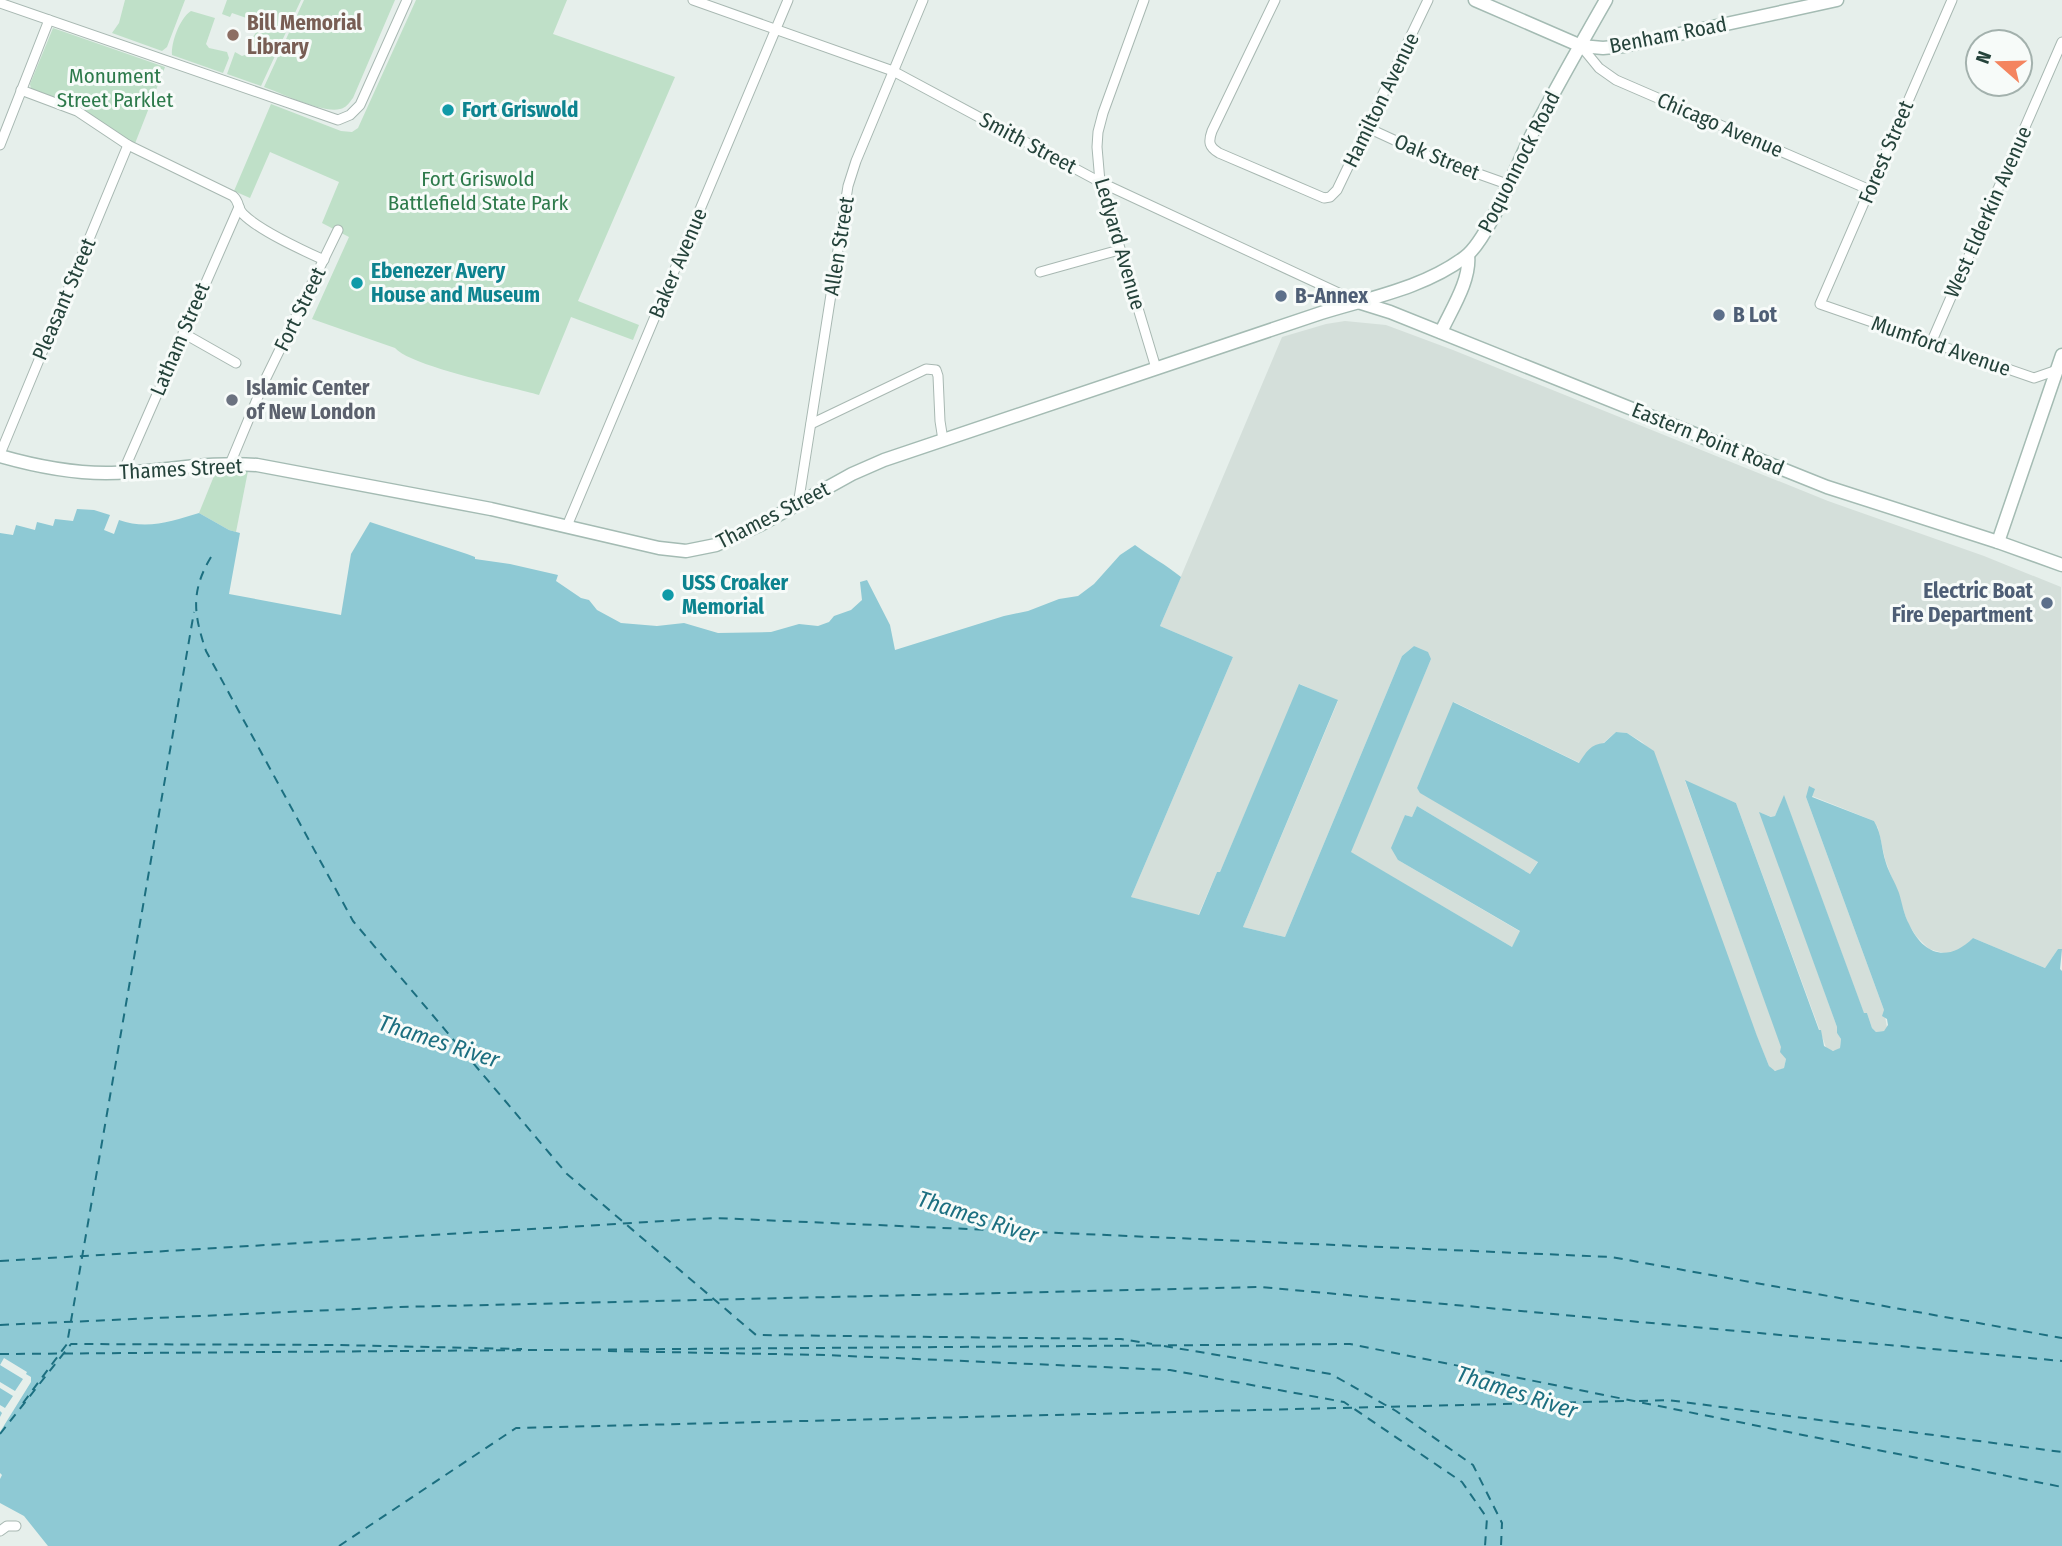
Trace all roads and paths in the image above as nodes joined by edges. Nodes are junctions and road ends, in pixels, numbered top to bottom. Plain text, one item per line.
1 (407, 0) edge
2 (693, 0) edge
3 (788, 0) edge
4 (923, 0) edge
5 (1144, 0) edge
6 (1275, 0) edge
7 (1428, 0) edge
8 (1475, 0) edge
9 (1606, 0) edge
10 (1837, 0) edge
11 (1952, 0) edge
12 (0, 3) edge
13 (49, 20) junction
14 (776, 29) junction
15 (2062, 42) edge
16 (1581, 46) junction
17 (893, 71) junction
18 (22, 90) junction
19 (1368, 128) junction
20 (0, 145) edge
21 (128, 145) junction
22 (1100, 182) junction
23 (1507, 184) junction
24 (1870, 190) junction
25 (239, 207) junction
26 (338, 230) dead end
27 (1119, 250) junction
28 (1468, 255) junction
29 (324, 260) junction
30 (1040, 272) dead end
31 (1358, 302) junction
32 (1820, 304) joint
33 (1441, 332) junction
34 (183, 333) junction
35 (1931, 343) junction
36 (2062, 355) edge
37 (236, 363) dead end
38 (1156, 368) junction
39 (2059, 369) edge
40 (811, 424) junction
41 (943, 440) junction
42 (0, 455) edge
43 (230, 464) junction
44 (123, 472) junction
45 (798, 505) junction
46 (567, 526) junction
47 (1998, 542) junction
48 (2062, 565) edge
49 (16, 1526) dead end
50 (0, 1531) edge

1 - 13 street
2 - 14 street, Smith Street
3 - 14 street, Baker Avenue
4 - 17 street, Allen Street
5 - 22 street, Ledyard Avenue
6 - 19 street, Hamilton Avenue
7 - 19 street, Hamilton Avenue
8 - 16 main road
9 - 16 main road, Poquonnock Road
10 - 16 main road, Benham Road
11 - 24 street, Forest Street
12 - 13 street
13 - 18 street
14 - 17 street, Smith Street
14 - 46 street, Baker Avenue
15 - 35 street, West Elderkin Avenue
16 - 23 main road, Poquonnock Road
16 - 24 street, Chicago Avenue
17 - 22 street, Smith Street
17 - 40 street, Allen Street
18 - 20 street
18 - 21 street
19 - 23 street, Oak Street
21 - 25 street
21 - 42 street, Pleasant Street
22 - 27 street, Ledyard Avenue
22 - 31 street, Smith Street
23 - 28 main road, Poquonnock Road
24 - 32 street, Forest Street
25 - 29 street
25 - 34 street, Latham Street
26 - 29 street, Fort Street
27 - 30 street
27 - 38 street, Ledyard Avenue
28 - 31 main road, Poquonnock Road
28 - 33 main road
29 - 43 street, Fort Street
31 - 33 main road, Eastern Point Road
31 - 38 main road, Thames Street
32 - 35 street, Mumford Avenue
33 - 47 main road, Eastern Point Road
34 - 37 street
34 - 44 street, Latham Street
35 - 39 street, Mumford Avenue
36 - 39 main road
38 - 41 main road, Thames Street
39 - 47 main road
40 - 41 street
40 - 45 street, Allen Street
41 - 45 main road, Thames Street
42 - 44 main road, Thames Street
43 - 44 main road, Thames Street
43 - 46 main road, Thames Street
45 - 46 main road, Thames Street
47 - 48 main road, Eastern Point Road
49 - 50 street

